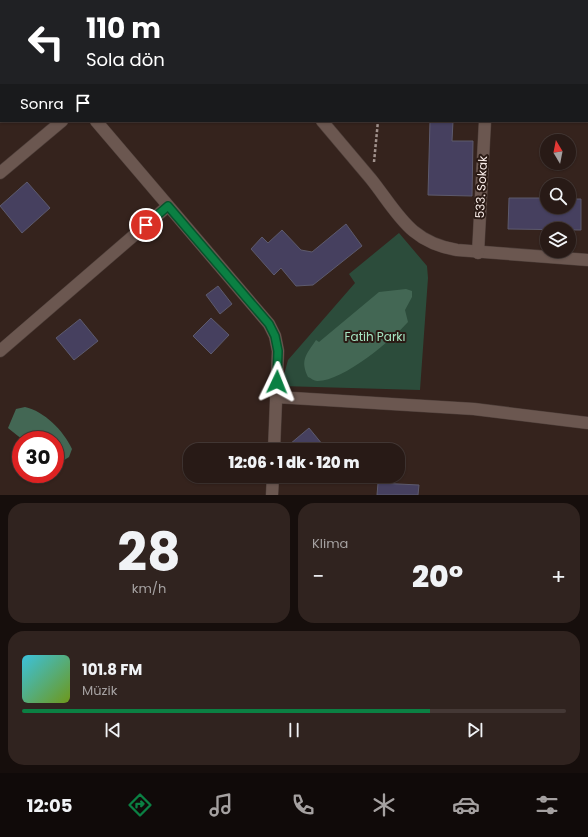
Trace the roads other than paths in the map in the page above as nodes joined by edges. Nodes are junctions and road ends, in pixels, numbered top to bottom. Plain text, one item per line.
1 (61, 122) edge
2 (97, 122) edge
3 (323, 122) edge
4 (484, 122) edge
5 (0, 173) edge
6 (168, 206) junction
7 (478, 253) junction
8 (588, 260) edge
9 (0, 351) edge
10 (276, 397) junction
11 (588, 424) edge
12 (274, 443) edge
13 (273, 483) edge
14 (272, 495) edge

1 - 5 street
2 - 6 street
3 - 7 street
4 - 7 street, 533. Sokak
6 - 9 street
6 - 10 street
7 - 8 street
10 - 11 street
10 - 12 street
13 - 14 street

